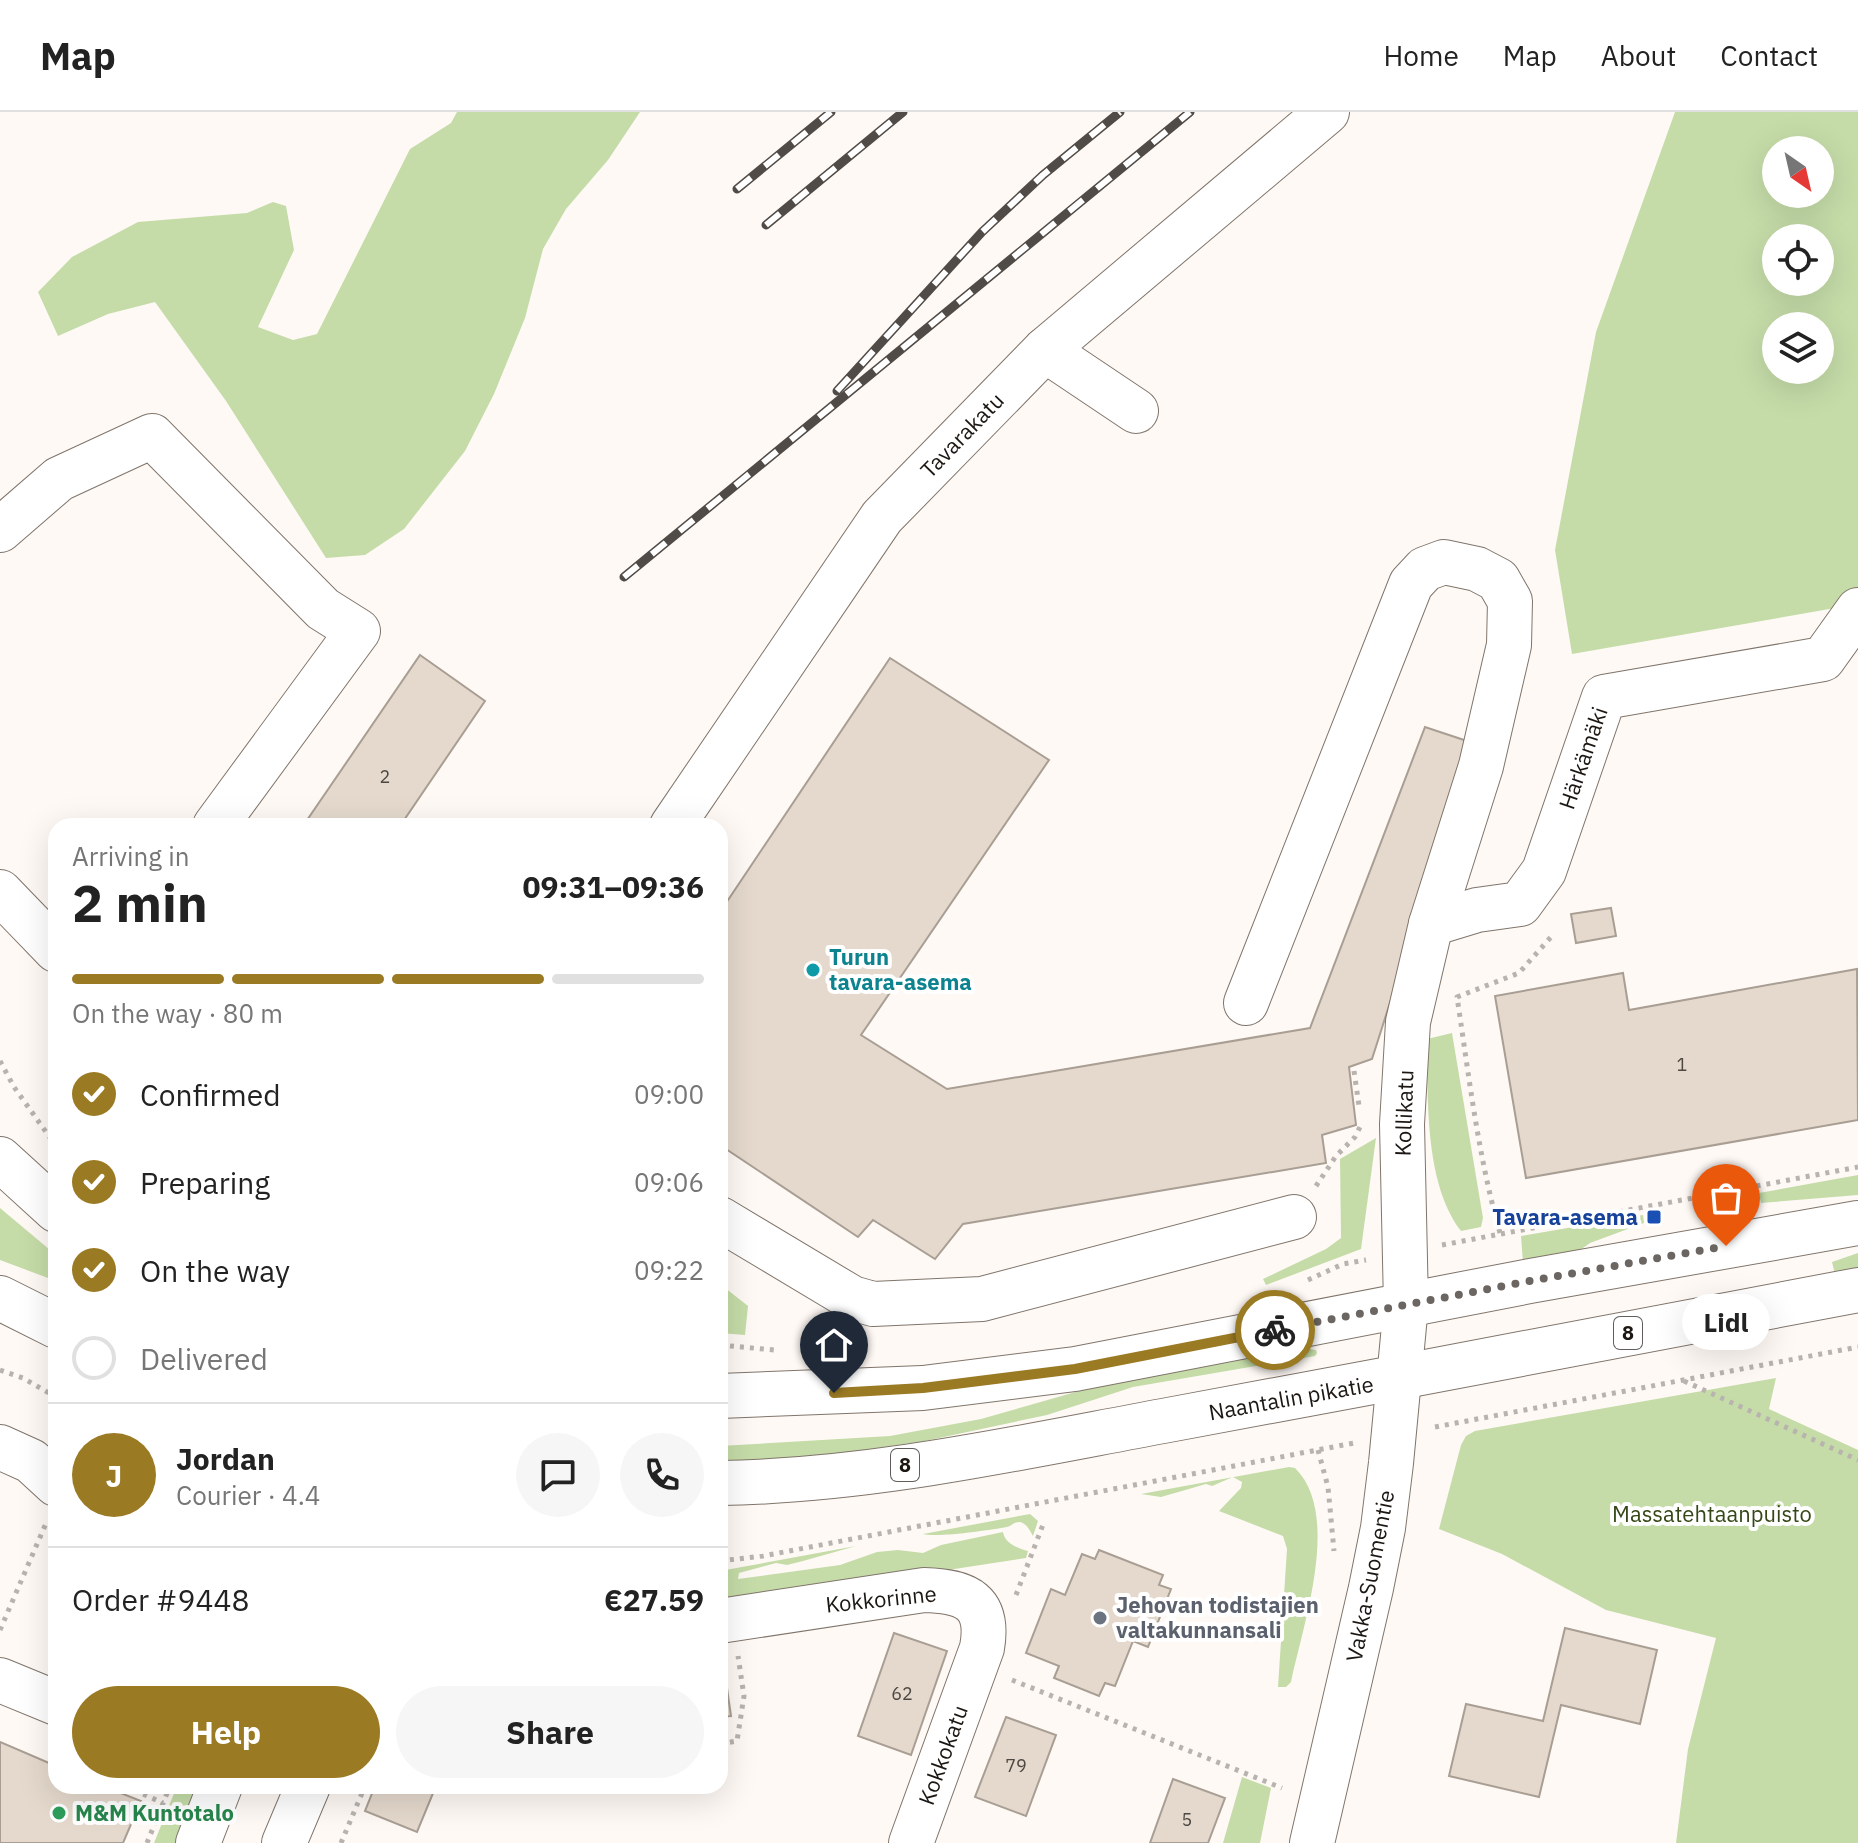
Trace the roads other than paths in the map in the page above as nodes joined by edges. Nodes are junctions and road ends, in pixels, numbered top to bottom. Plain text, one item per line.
1 (1327, 112) edge
2 (1045, 350) junction
3 (1136, 411) dead end
4 (0, 530) edge
5 (1858, 610) edge
6 (221, 818) edge
7 (677, 818) edge
8 (0, 892) edge
9 (1431, 924) junction
10 (48, 942) edge
11 (1246, 1003) dead end
12 (0, 1159) edge
13 (48, 1203) edge
14 (1294, 1217) road end
15 (1858, 1223) edge
16 (728, 1224) edge
17 (1858, 1290) edge
18 (0, 1298) edge
19 (1406, 1305) junction
20 (48, 1322) edge
21 (1399, 1378) junction
22 (728, 1396) edge
23 (0, 1447) edge
24 (728, 1483) edge
25 (48, 1491) edge
26 (728, 1620) edge
27 (976, 1666) joint
28 (0, 1680) edge
29 (48, 1700) edge
30 (217, 1794) edge
31 (305, 1794) edge
32 (198, 1843) edge
33 (284, 1843) edge
34 (911, 1843) edge
35 (1312, 1843) edge

1 - 2 main road, Tavarakatu
2 - 3 main road
2 - 7 main road, Tavarakatu
4 - 6 main road
5 - 9 main road, Härkämäki
8 - 10 main road
9 - 11 main road, Kollikatu
9 - 19 main road, Kollikatu
12 - 13 main road
14 - 16 main road
15 - 19 main road
17 - 21 main road, Naantalin pikatie / 8
18 - 20 main road
19 - 21 main road, Vakka-Suomentie
19 - 22 main road
21 - 24 main road, Naantalin pikatie / 8
21 - 35 main road, Vakka-Suomentie
23 - 25 main road
26 - 27 main road, Kokkorinne
27 - 34 main road, Kokkokatu
28 - 29 main road
30 - 32 main road
31 - 33 main road

